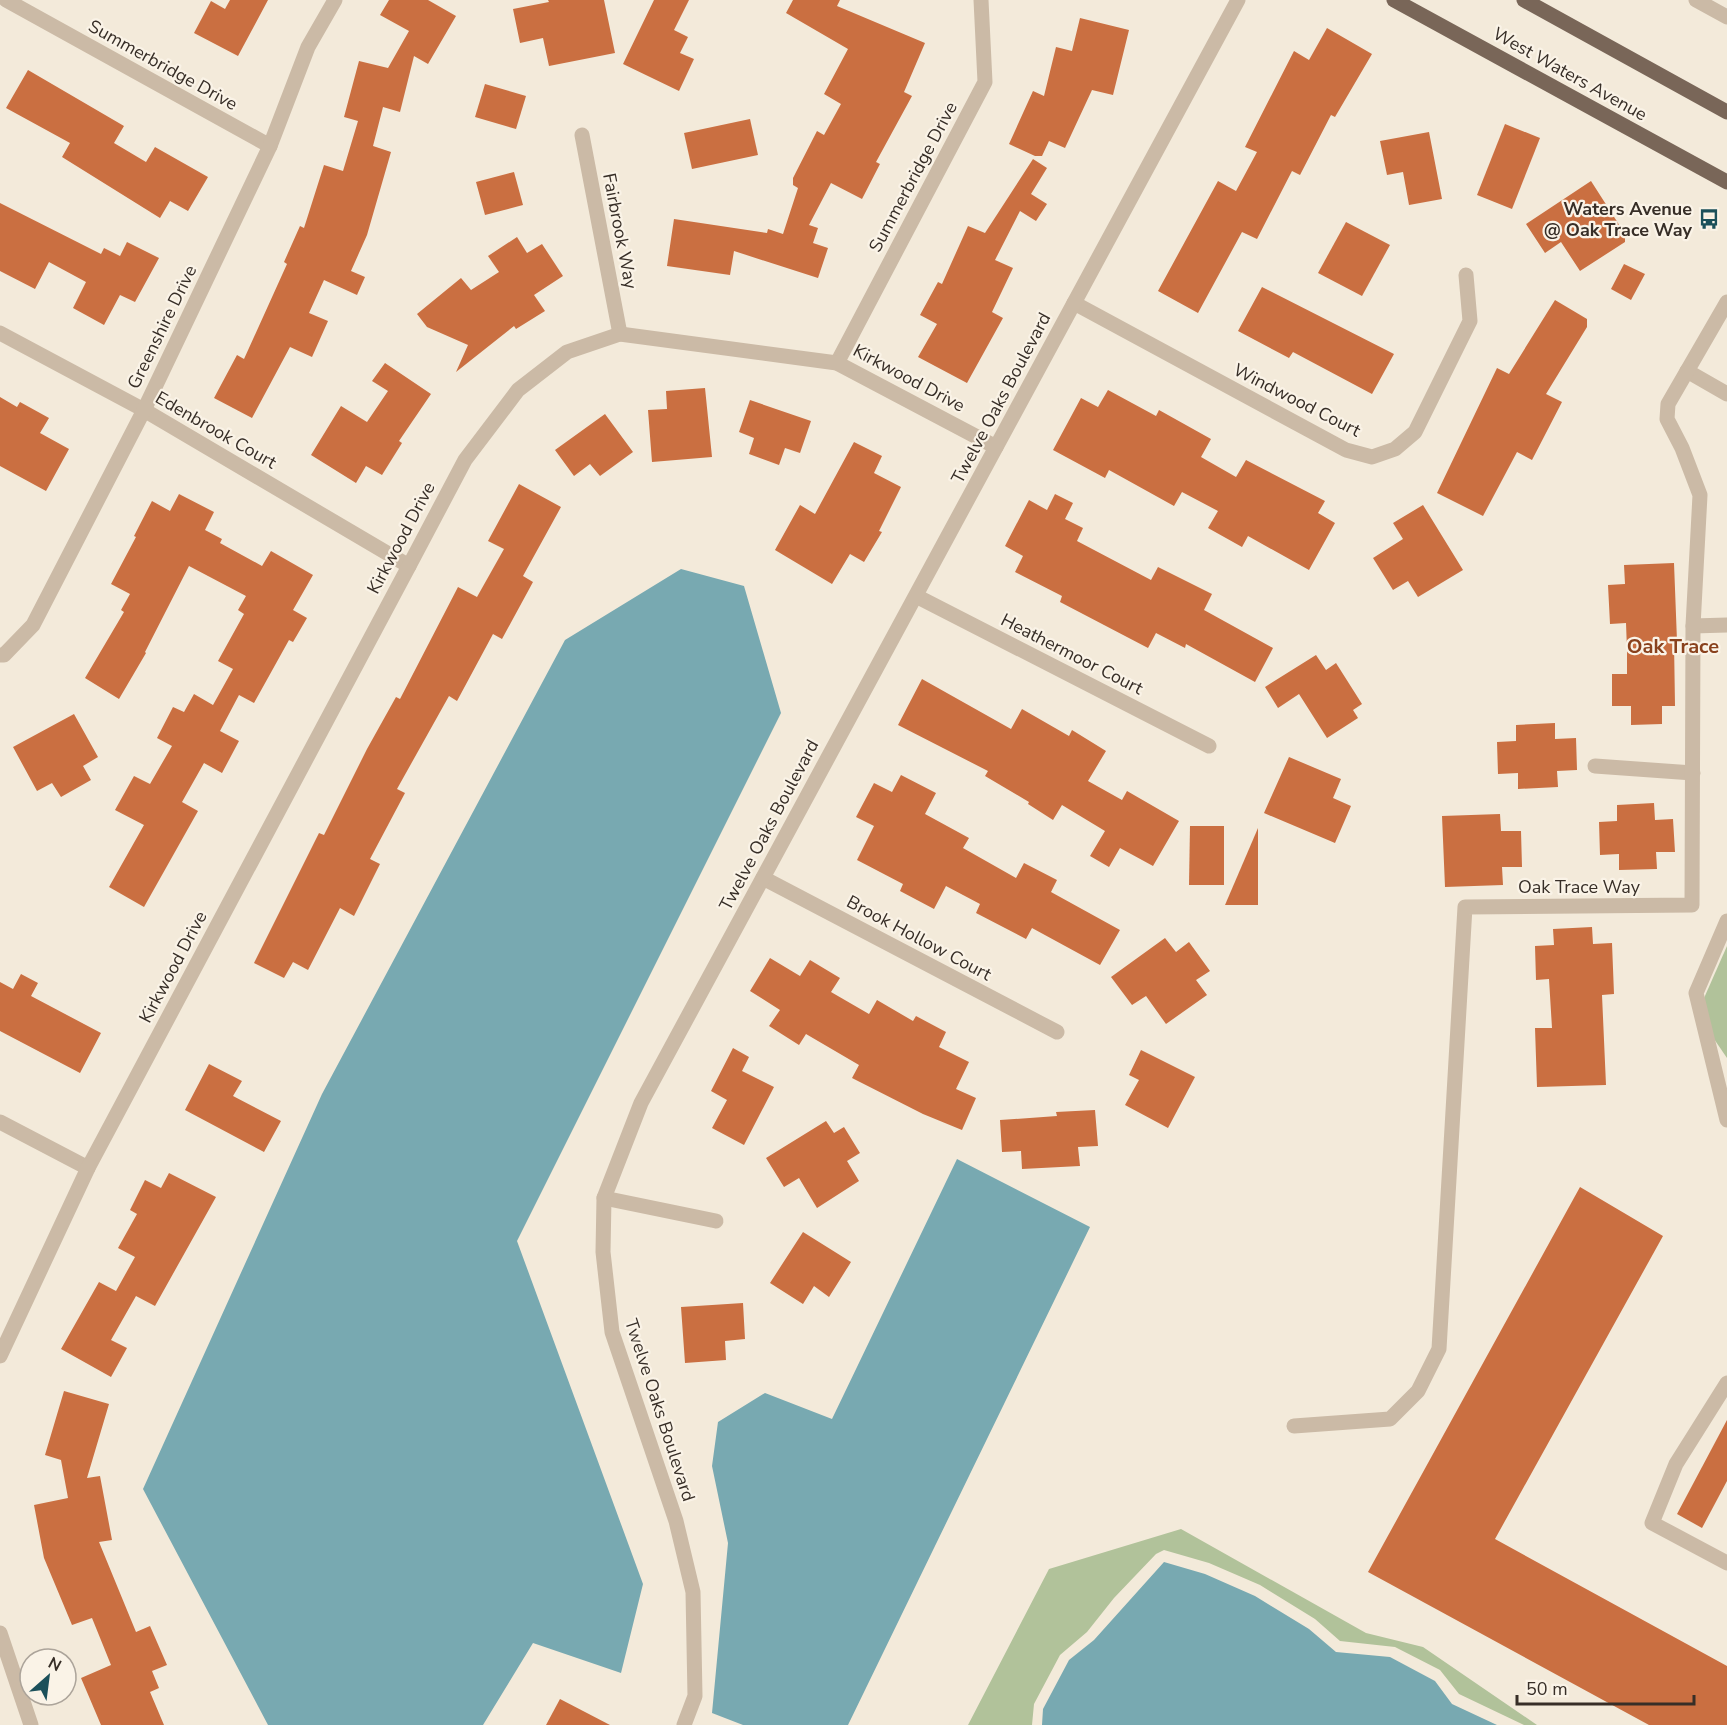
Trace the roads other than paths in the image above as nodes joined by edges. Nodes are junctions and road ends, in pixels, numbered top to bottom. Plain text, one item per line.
1 (6, 0) edge
2 (334, 0) edge
3 (981, 0) edge
4 (1238, 0) edge
5 (1394, 0) edge
6 (1524, 0) edge
7 (1696, 0) edge
8 (1727, 17) edge
9 (1727, 112) edge
10 (582, 135) dead end
11 (270, 146) junction
12 (1727, 182) edge
13 (1467, 275) dead end
14 (1727, 302) edge
15 (1074, 303) junction
16 (0, 333) edge
17 (620, 334) junction
18 (837, 363) junction
19 (1687, 371) junction
20 (1727, 394) edge
21 (144, 410) junction
22 (996, 447) junction
23 (408, 566) junction
24 (916, 596) junction
25 (1727, 625) edge
26 (1694, 626) junction
27 (0, 654) edge
28 (1209, 746) dead end
29 (1595, 766) dead end
30 (1693, 773) junction
31 (763, 878) junction
32 (1727, 921) edge
33 (1057, 1032) dead end
34 (1727, 1120) edge
35 (0, 1122) edge
36 (88, 1168) junction
37 (604, 1198) junction
38 (716, 1221) dead end
39 (0, 1356) edge
40 (1727, 1383) edge
41 (1294, 1426) dead end
42 (1727, 1563) edge
43 (0, 1633) edge
44 (31, 1725) edge
45 (684, 1725) edge

1 - 11 street, Summerbridge Drive
2 - 11 street, Greenshire Drive
3 - 18 street, Summerbridge Drive
4 - 15 street, Twelve Oaks Boulevard
5 - 12 main road, West Waters Avenue
6 - 9 main road
7 - 8 street
10 - 17 street, Fairbrook Way
11 - 21 street, Greenshire Drive
13 - 15 street, Windwood Court
14 - 19 street, Oak Trace Way
15 - 22 street, Twelve Oaks Boulevard
16 - 21 street, Edenbrook Court
17 - 18 street, Kirkwood Drive
17 - 23 street, Kirkwood Drive
18 - 22 street, Kirkwood Drive
19 - 20 street
19 - 26 street, Oak Trace Way
21 - 23 street, Edenbrook Court
21 - 27 street, Greenshire Drive
22 - 24 street, Twelve Oaks Boulevard
23 - 36 street, Kirkwood Drive
24 - 28 street, Heathermoor Court
24 - 31 street, Twelve Oaks Boulevard
25 - 26 street
26 - 30 street, Oak Trace Way
29 - 30 street
30 - 41 street, Oak Trace Way
31 - 33 street, Brook Hollow Court
31 - 37 street, Twelve Oaks Boulevard
32 - 34 street
35 - 36 street
36 - 39 street
37 - 38 street
37 - 45 street, Twelve Oaks Boulevard
40 - 42 street
43 - 44 street

